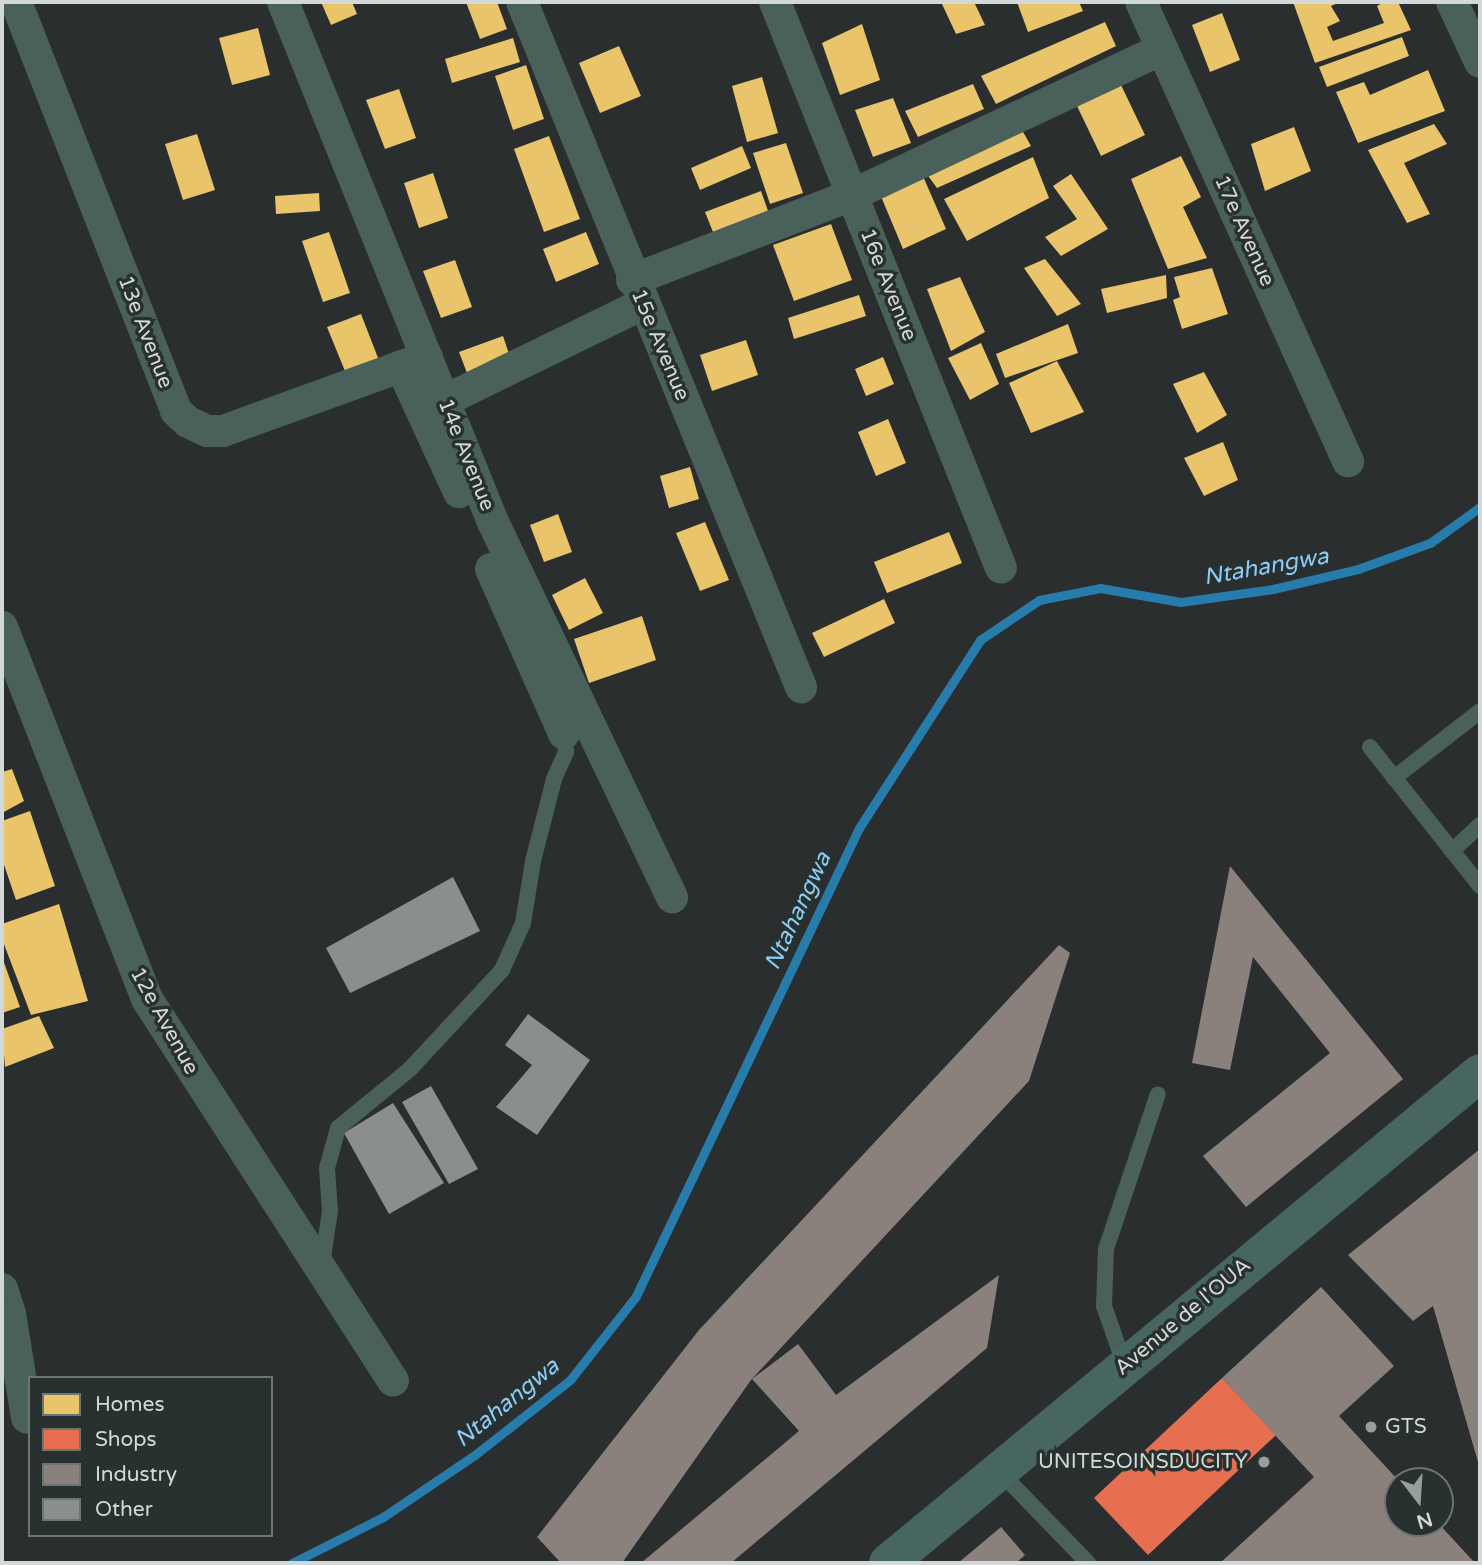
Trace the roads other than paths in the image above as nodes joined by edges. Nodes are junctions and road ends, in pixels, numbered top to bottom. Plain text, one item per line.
1 (16, 2) edge
2 (283, 2) edge
3 (522, 2) edge
4 (775, 2) edge
5 (1141, 2) edge
6 (1452, 2) edge
7 (1162, 49) junction
8 (1480, 62) edge
9 (852, 195) junction
10 (637, 292) junction
11 (414, 362) junction
12 (444, 401) junction
13 (1348, 461) dead end
14 (1001, 568) dead end
15 (2, 627) edge
16 (802, 687) dead end
17 (1480, 711) edge
18 (564, 734) joint
19 (1370, 747) dead end
20 (1394, 778) junction
21 (1480, 825) edge
22 (1452, 851) junction
23 (1480, 886) edge
24 (672, 898) dead end
25 (1480, 1073) edge
26 (1158, 1094) dead end
27 (322, 1270) junction
28 (2, 1289) edge
29 (1125, 1366) junction
30 (393, 1380) dead end
31 (27, 1418) dead end
32 (999, 1471) junction
33 (888, 1563) edge
34 (1088, 1563) edge

1 - 11 street, 13e Avenue
2 - 11 street, 14e Avenue
3 - 10 street, 15e Avenue
4 - 9 street, 16e Avenue
5 - 7 street, 17e Avenue
6 - 8 street
7 - 9 street
7 - 13 street, 17e Avenue
9 - 10 street
9 - 14 street, 16e Avenue
10 - 12 street
10 - 16 street, 15e Avenue
11 - 12 street, 14e Avenue
11 - 18 street
12 - 24 street, 14e Avenue
15 - 27 street, 12e Avenue
17 - 20 lane
18 - 27 lane
19 - 20 lane
20 - 22 lane
21 - 22 lane
22 - 23 lane
25 - 29 main road, Avenue de l'OUA
26 - 29 lane
27 - 30 street, 12e Avenue
28 - 31 street
29 - 32 main road, Avenue de l'OUA
32 - 33 main road, Avenue de l'OUA
32 - 34 lane

